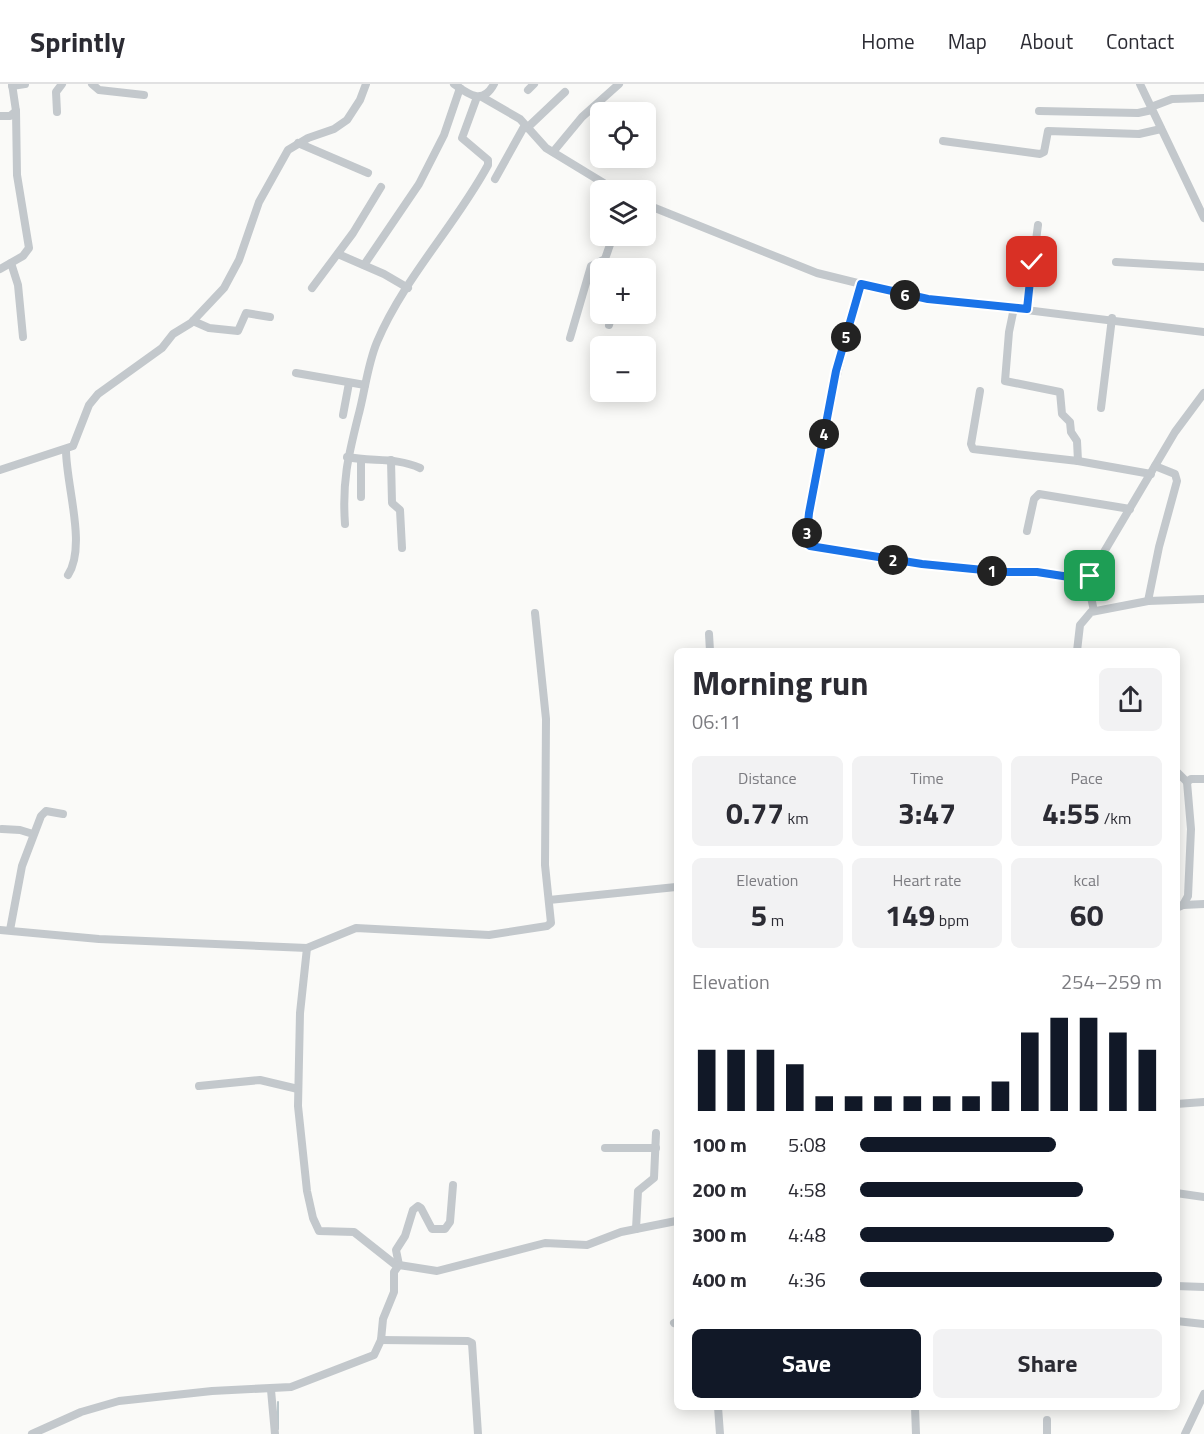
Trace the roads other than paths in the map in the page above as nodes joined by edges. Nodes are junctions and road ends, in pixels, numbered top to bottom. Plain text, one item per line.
1 (25, 84) edge
2 (62, 84) edge
3 (92, 84) edge
4 (366, 84) edge
5 (494, 84) edge
6 (620, 84) edge
7 (1140, 84) edge
8 (12, 85) edge
9 (457, 86) edge
10 (565, 92) dead end
11 (144, 95) dead end
12 (480, 97) junction
13 (1204, 99) edge
14 (1152, 109) junction
15 (16, 111) junction
16 (1039, 111) dead end
17 (57, 112) dead end
18 (0, 116) edge
19 (526, 127) junction
20 (1161, 129) junction
21 (943, 141) dead end
22 (298, 143) junction
23 (553, 152) junction
24 (489, 163) junction
25 (501, 169) junction
26 (368, 173) dead end
27 (495, 179) dead end
28 (599, 180) edge
29 (381, 187) dead end
30 (656, 208) edge
31 (1203, 212) edge
32 (1038, 225) dead end
33 (338, 254) junction
34 (1116, 262) dead end
35 (11, 263) junction
36 (364, 265) junction
37 (1204, 267) edge
38 (590, 269) edge
39 (0, 270) edge
40 (861, 284) junction
41 (312, 288) dead end
42 (408, 288) junction
43 (1014, 308) junction
44 (1027, 309) junction
45 (270, 317) dead end
46 (1112, 318) junction
47 (193, 321) junction
48 (1204, 332) edge
49 (23, 337) dead end
50 (570, 338) dead end
51 (296, 374) dead end
52 (349, 382) junction
53 (365, 385) junction
54 (980, 391) dead end
55 (1204, 393) edge
56 (1101, 408) dead end
57 (343, 415) dead end
58 (66, 450) junction
59 (347, 457) junction
60 (362, 460) junction
61 (391, 460) junction
62 (1078, 461) junction
63 (420, 468) dead end
64 (0, 470) edge
65 (1153, 470) junction
66 (361, 497) dead end
67 (1130, 509) junction
68 (345, 524) dead end
69 (1027, 531) dead end
70 (402, 548) dead end
71 (68, 575) dead end
72 (1087, 579) junction
73 (1204, 599) edge
74 (1148, 601) junction
75 (1094, 611) junction
76 (535, 613) dead end
77 (709, 634) dead end
78 (710, 648) edge
79 (1077, 648) edge
80 (1180, 775) edge
81 (1204, 779) edge
82 (1187, 782) junction
83 (63, 814) dead end
84 (2, 829) dead end
85 (33, 834) junction
86 (674, 887) edge
87 (549, 900) junction
88 (1204, 904) edge
89 (1180, 906) edge
90 (0, 930) edge
91 (10, 930) junction
92 (307, 948) junction
93 (199, 1086) dead end
94 (298, 1089) junction
95 (1204, 1102) edge
96 (1180, 1104) edge
97 (656, 1133) dead end
98 (605, 1148) dead end
99 (656, 1148) junction
100 (453, 1185) dead end
101 (1180, 1194) edge
102 (1204, 1197) edge
103 (674, 1221) edge
104 (636, 1229) junction
105 (398, 1266) junction
106 (1180, 1286) edge
107 (1204, 1287) edge
108 (1180, 1322) edge
109 (1204, 1324) edge
110 (381, 1340) junction
111 (271, 1390) junction
112 (1204, 1394) edge
113 (718, 1410) edge
114 (915, 1410) edge
115 (1047, 1420) dead end
116 (32, 1434) edge
117 (275, 1434) edge
118 (478, 1434) edge
119 (720, 1434) edge
120 (916, 1434) edge
121 (1047, 1434) edge
122 (1185, 1434) edge

1 - 8 street
2 - 17 street
3 - 11 street
4 - 22 street
5 - 12 street
6 - 23 street
7 - 14 street
8 - 15 street
9 - 12 street
9 - 36 street
10 - 19 street
12 - 19 street
12 - 24 street
13 - 14 street
14 - 16 street
14 - 20 street
15 - 18 street
15 - 35 street
19 - 23 street
19 - 25 street
20 - 21 street
20 - 31 street
22 - 26 street
22 - 47 street
23 - 28 street
24 - 25 street
24 - 42 street
25 - 27 street
29 - 33 street
30 - 40 street
32 - 44 street
33 - 36 street
33 - 41 street
34 - 37 street
35 - 39 street
35 - 49 street
36 - 42 street
38 - 50 street
40 - 43 street
40 - 72 street
42 - 53 street
43 - 44 street
43 - 62 street
44 - 46 street
45 - 47 street
46 - 48 street
46 - 56 street
47 - 58 street
51 - 52 street
52 - 53 street
52 - 57 street
53 - 59 street
54 - 62 street
55 - 65 street
58 - 64 street
58 - 71 street
59 - 60 street
59 - 68 street
60 - 61 street
60 - 66 street
61 - 63 street
61 - 70 street
62 - 65 street
65 - 67 street
65 - 74 street
67 - 69 street
67 - 72 street
72 - 75 street
73 - 74 street
74 - 75 street
75 - 79 street
76 - 87 street
77 - 78 street
80 - 82 street
81 - 82 street
82 - 89 street
83 - 85 street
84 - 85 street
85 - 91 street
86 - 87 street
87 - 92 street
88 - 89 street
90 - 91 street
91 - 92 street
92 - 94 street
93 - 94 street
94 - 105 street
95 - 96 street
97 - 99 street
98 - 99 street
99 - 104 street
100 - 105 street
101 - 102 street
103 - 104 street
104 - 105 street
105 - 110 street
106 - 107 street
108 - 109 street
110 - 111 street
110 - 118 street
111 - 116 street
111 - 117 street
112 - 122 street
113 - 119 street
114 - 120 street
115 - 121 street

